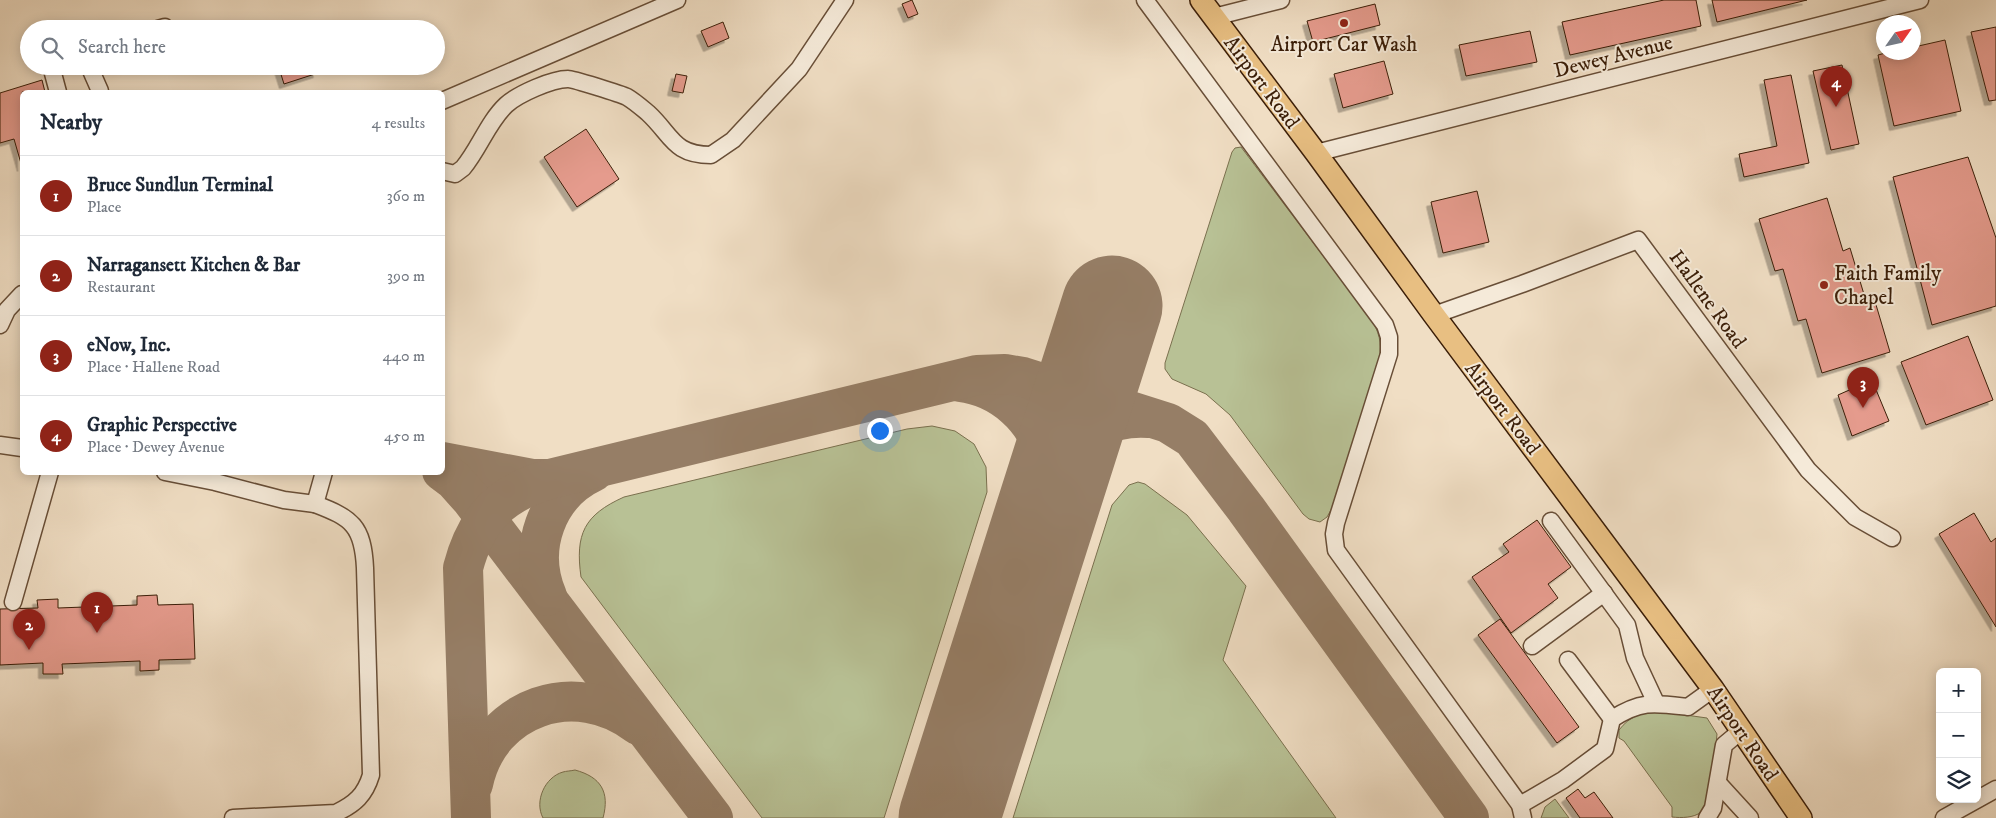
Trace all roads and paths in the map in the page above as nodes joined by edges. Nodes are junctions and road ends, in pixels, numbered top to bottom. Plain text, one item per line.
1 (677, 0) edge
2 (845, 0) edge
3 (1145, 0) edge
4 (1201, 0) edge
5 (1281, 0) edge
6 (1920, 0) edge
7 (1214, 17) junction
8 (53, 75) edge
9 (93, 75) edge
10 (57, 90) edge
11 (100, 90) edge
12 (445, 100) edge
13 (1316, 152) junction
14 (445, 172) edge
15 (20, 296) edge
16 (1434, 315) junction
17 (0, 325) edge
18 (0, 445) edge
19 (20, 448) edge
20 (49, 475) edge
21 (180, 475) edge
22 (323, 475) edge
23 (315, 504) junction
24 (1551, 521) dead end
25 (1892, 538) dead end
26 (1604, 593) junction
27 (13, 602) dead end
28 (1532, 646) dead end
29 (1568, 660) dead end
30 (1713, 689) junction
31 (1656, 704) junction
32 (1612, 719) junction
33 (1742, 730) junction
34 (1718, 783) junction
35 (1996, 789) edge
36 (1521, 812) edge
37 (233, 818) edge
38 (1707, 818) edge
39 (1750, 818) edge
40 (1801, 818) edge
41 (1944, 818) edge

1 - 12 street
2 - 14 street
3 - 36 street
4 - 7 main road, Airport Road
5 - 7 street
6 - 13 street, Dewey Avenue
7 - 13 main road, Airport Road
8 - 10 street
9 - 11 street
13 - 16 main road, Airport Road
15 - 17 street
16 - 25 street, Hallene Road
16 - 30 main road, Airport Road
18 - 19 street
20 - 27 street
21 - 23 street
22 - 23 street
23 - 37 street
24 - 26 street
26 - 28 street
26 - 31 street
29 - 32 street
30 - 31 street
30 - 33 main road, Airport Road
31 - 32 street
32 - 36 street
33 - 34 street
33 - 40 main road, Airport Road
34 - 38 street
34 - 39 street
35 - 41 street

